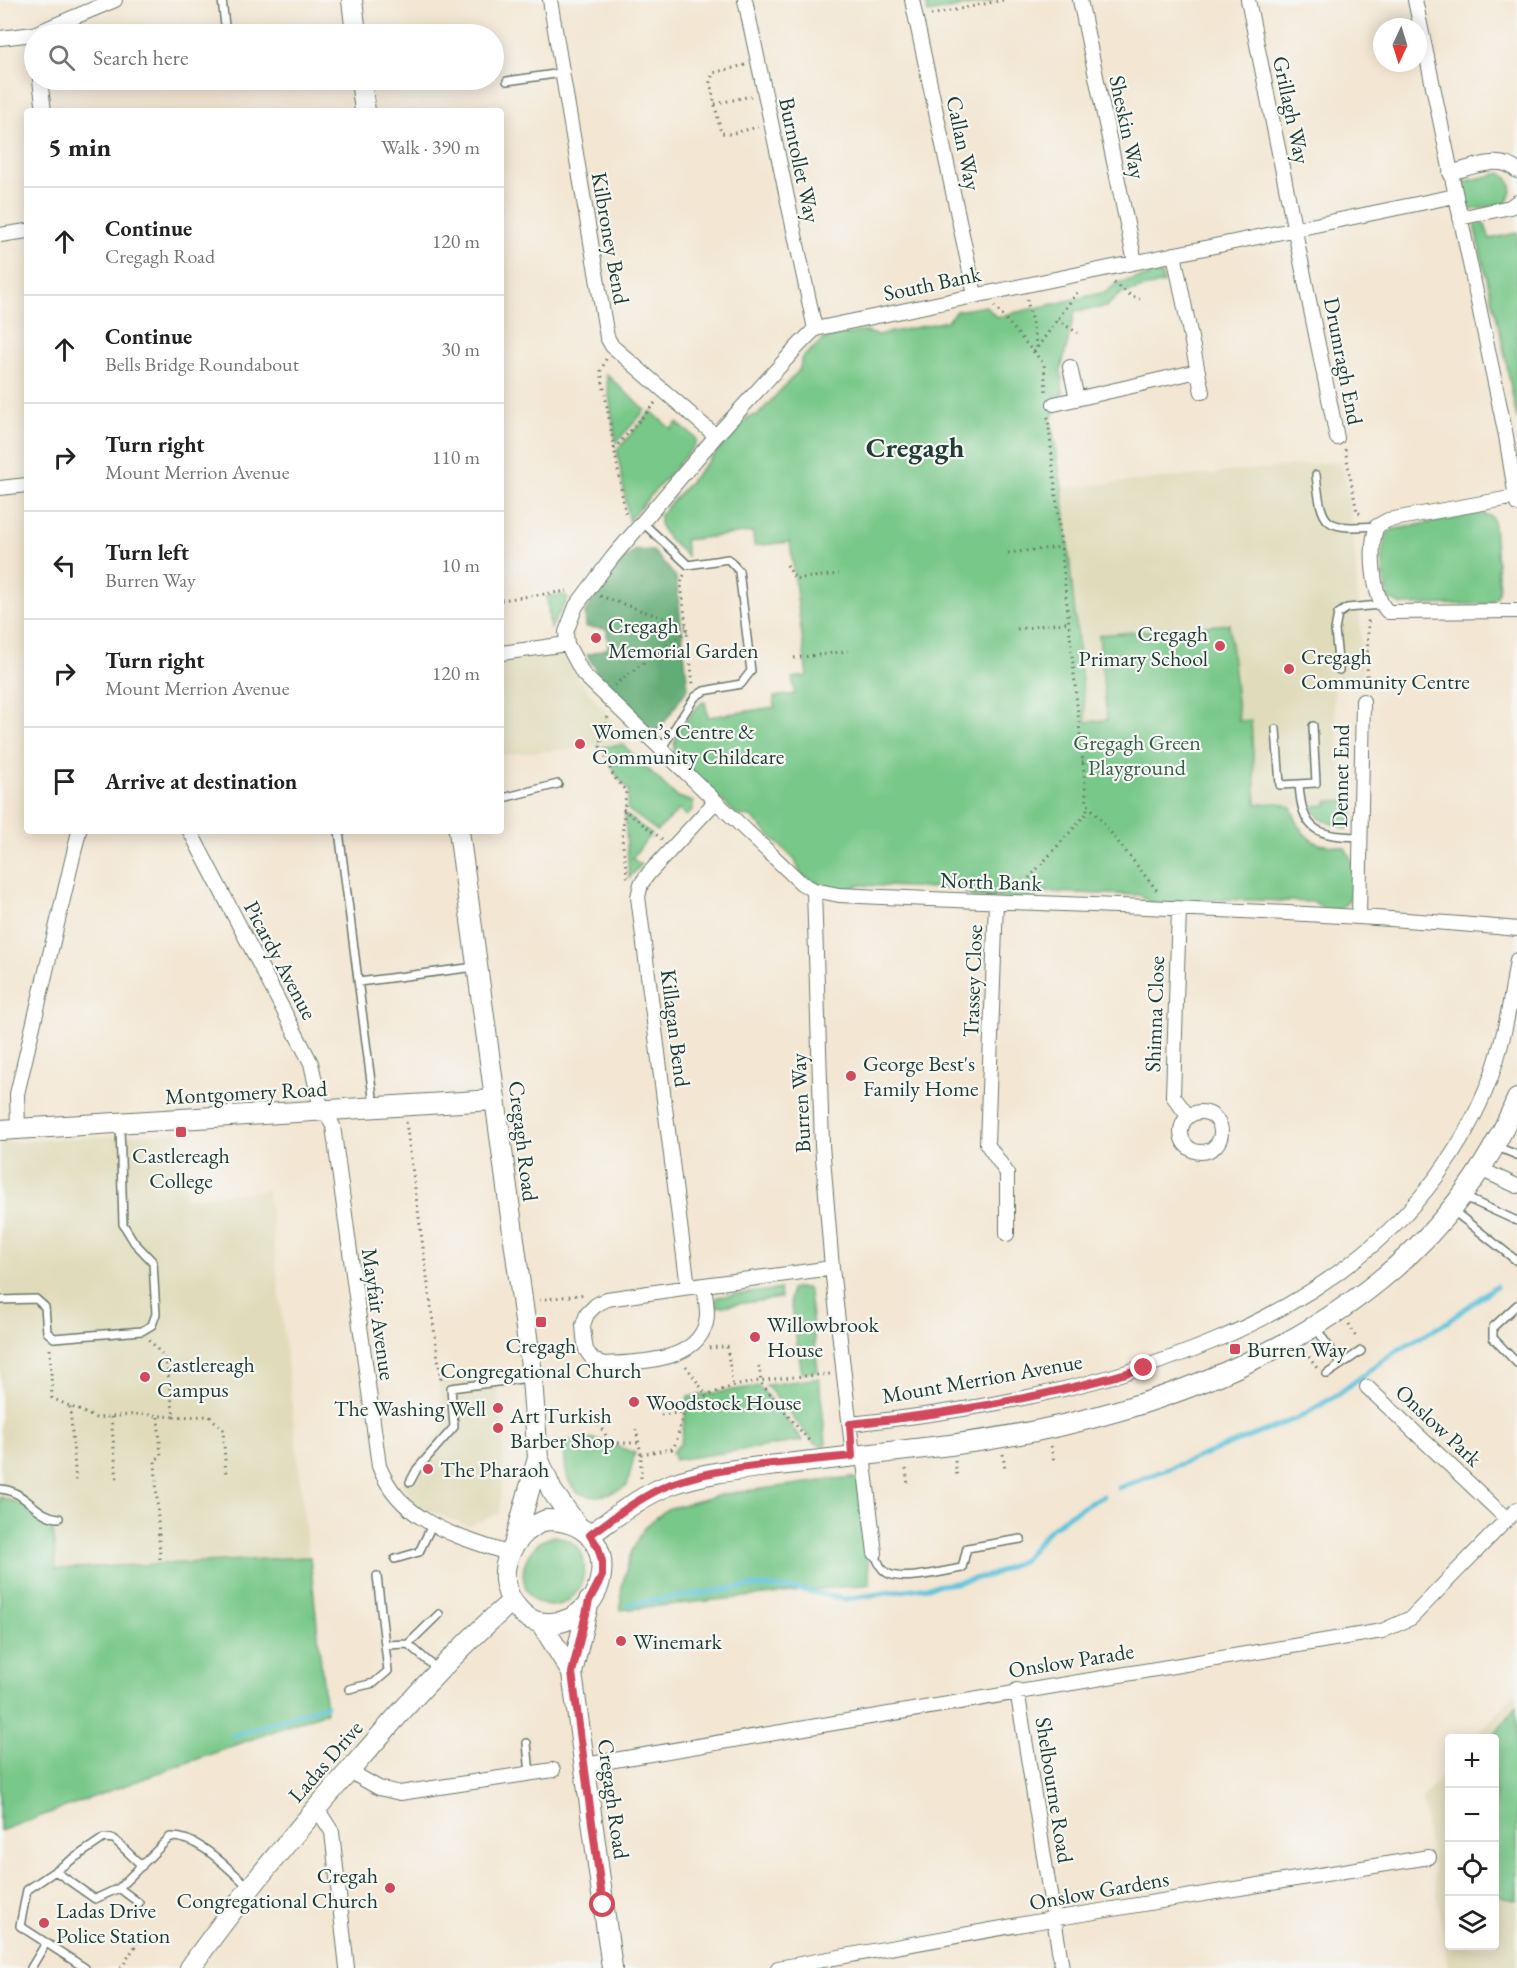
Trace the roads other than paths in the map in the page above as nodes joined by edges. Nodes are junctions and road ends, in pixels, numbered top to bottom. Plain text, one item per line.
1 (115, 0) edge
2 (222, 0) edge
3 (352, 0) edge
4 (550, 0) edge
5 (745, 0) edge
6 (912, 0) edge
7 (1080, 0) edge
8 (1248, 0) edge
9 (1415, 0) edge
10 (59, 24) edge
11 (225, 24) edge
12 (355, 24) edge
13 (24, 36) edge
14 (0, 38) edge
15 (562, 73) junction
16 (507, 81) dead end
17 (41, 90) edge
18 (363, 90) edge
19 (44, 108) edge
20 (365, 108) edge
21 (1517, 171) edge
22 (1450, 173) junction
23 (1455, 195) junction
24 (1517, 202) edge
25 (1460, 218) junction
26 (1296, 228) junction
27 (24, 231) edge
28 (0, 235) edge
29 (1174, 254) junction
30 (1135, 262) junction
31 (979, 295) junction
32 (815, 329) junction
33 (1070, 367) dead end
34 (1198, 371) junction
35 (1202, 392) dead end
36 (1077, 399) junction
37 (1050, 405) road end
38 (716, 436) junction
39 (1337, 438) road end
40 (1316, 475) dead end
41 (24, 484) edge
42 (0, 488) edge
43 (1516, 501) edge
44 (1377, 526) junction
45 (638, 527) junction
46 (1380, 605) junction
47 (1517, 611) edge
48 (567, 645) junction
49 (504, 653) edge
50 (1339, 670) dead end
51 (1362, 701) road end
52 (1313, 726) dead end
53 (1276, 729) dead end
54 (661, 749) junction
55 (558, 784) dead end
56 (1299, 784) junction
57 (507, 797) dead end
58 (715, 802) junction
59 (78, 834) edge
60 (192, 834) edge
61 (339, 834) edge
62 (459, 834) edge
63 (1360, 837) junction
64 (814, 890) junction
65 (1002, 903) junction
66 (1179, 909) junction
67 (1359, 917) junction
68 (1517, 929) edge
69 (1517, 960) edge
70 (477, 967) junction
71 (358, 982) junction
72 (1517, 1099) edge
73 (494, 1100) junction
74 (375, 1107) junction
75 (327, 1111) junction
76 (1188, 1116) dead end
77 (120, 1123) junction
78 (9, 1130) edge
79 (1495, 1146) junction
80 (1517, 1155) edge
81 (1480, 1169) junction
82 (1517, 1186) edge
83 (1456, 1203) junction
84 (1517, 1221) edge
85 (1007, 1234) dead end
86 (1517, 1261) edge
87 (832, 1268) junction
88 (704, 1285) junction
89 (688, 1287) junction
90 (0, 1300) edge
91 (1517, 1305) edge
92 (1315, 1327) junction
93 (1361, 1351) dead end
94 (1517, 1362) edge
95 (1341, 1364) junction
96 (1327, 1374) dead end
97 (532, 1377) junction
98 (1367, 1387) dead end
99 (850, 1424) junction
100 (858, 1456) junction
101 (538, 1458) junction
102 (410, 1482) dead end
103 (0, 1489) edge
104 (1512, 1514) edge
105 (59, 1518) dead end
106 (432, 1525) junction
107 (584, 1530) junction
108 (1021, 1539) dead end
109 (513, 1548) junction
110 (875, 1553) joint
111 (395, 1559) dead end
112 (377, 1576) dead end
113 (512, 1601) junction
114 (589, 1601) junction
115 (439, 1614) dead end
116 (541, 1623) junction
117 (408, 1644) junction
118 (385, 1645) junction
119 (438, 1670) junction
120 (572, 1673) junction
121 (349, 1689) dead end
122 (1017, 1690) junction
123 (527, 1743) dead end
124 (585, 1765) junction
125 (553, 1770) dead end
126 (349, 1771) junction
127 (530, 1774) junction
128 (316, 1807) junction
129 (1429, 1857) dead end
130 (142, 1866) junction
131 (55, 1870) junction
132 (119, 1888) junction
133 (250, 1888) junction
134 (139, 1903) dead end
135 (1055, 1918) junction
136 (46, 1943) junction
137 (31, 1968) edge
138 (84, 1968) edge
139 (190, 1968) edge
140 (347, 1968) edge
141 (612, 1968) edge
142 (778, 1968) edge
143 (1062, 1968) edge

1 - 10 street
2 - 11 lane
3 - 12 street
4 - 15 street, Kilbroney Bend
5 - 32 street, Burntollet Way
6 - 31 street, Callan Way
7 - 30 street, Sheskin Way
8 - 26 street, Grillagh Way
9 - 22 street
13 - 14 street
15 - 16 lane
15 - 38 street, Kilbroney Bend
17 - 19 street
18 - 20 street
21 - 22 street
22 - 23 street
23 - 25 street
23 - 26 street, South Bank
24 - 25 street
25 - 43 street
26 - 29 street, South Bank
26 - 39 street, Drumragh End
27 - 28 street
29 - 30 street, South Bank
29 - 34 street
30 - 31 street, South Bank
31 - 32 street, South Bank
32 - 38 street
33 - 36 street
34 - 35 street
34 - 36 street
36 - 37 street
38 - 45 street
40 - 44 lane
41 - 42 street
43 - 44 street
44 - 46 street
45 - 48 street
45 - 54 lane
46 - 47 street
46 - 50 lane
48 - 49 street
48 - 54 street, North Bank
51 - 63 street, Dennet End
52 - 56 lane
53 - 56 lane
54 - 58 street, North Bank
55 - 57 lane
56 - 63 lane
58 - 64 street, North Bank
58 - 89 street, Killagan Bend
59 - 78 street
60 - 75 street, Picardy Avenue
61 - 71 lane
62 - 70 street, Cregagh Road
63 - 67 street, Dennet End
64 - 65 street, North Bank
64 - 87 street, Burren Way
65 - 66 street, North Bank
65 - 85 street, Trassey Close
66 - 67 street, North Bank
66 - 76 street, Shimna Close
67 - 68 street, North Bank
69 - 99 street, Mount Merrion Avenue
70 - 71 lane
70 - 73 street, Cregagh Road
71 - 74 lane
72 - 79 street
73 - 74 street, Montgomery Road
73 - 97 street, Cregagh Road
74 - 75 street, Montgomery Road
75 - 77 street, Montgomery Road
75 - 106 street, Mayfair Avenue
77 - 78 street, Montgomery Road
77 - 90 lane
79 - 80 lane
79 - 81 street
81 - 82 street
81 - 83 street
83 - 84 lane
83 - 86 lane
83 - 92 street
87 - 88 street
87 - 99 street, Burren Way
88 - 89 street
88 - 89 street
91 - 94 lane
92 - 95 lane
92 - 100 street
93 - 95 lane
95 - 96 lane
97 - 101 street, Cregagh Road
97 - 102 lane
98 - 104 street, Onslow Park
99 - 100 street, Burren Way
100 - 107 street
100 - 110 street
101 - 107 street, Cregagh Road
101 - 109 street, Cregagh Road
103 - 105 lane
104 - 122 street, Onslow Parade
106 - 109 street, Mayfair Avenue
106 - 111 lane
107 - 109 street
107 - 114 street
108 - 110 lane
109 - 113 street
112 - 118 lane
113 - 116 street
113 - 119 street, Ladas Drive
114 - 116 street
114 - 120 street, Cregagh Road
115 - 117 lane
116 - 120 street, Cregagh Road
117 - 118 lane
117 - 119 lane
118 - 121 lane
119 - 126 street, Ladas Drive
120 - 124 street, Cregagh Road
122 - 124 street, Onslow Parade
122 - 135 street, Shelbourne Road
123 - 127 lane
124 - 141 street, Cregagh Road
125 - 127 street
126 - 127 street
126 - 128 street, Ladas Drive
128 - 133 street, Ladas Drive
128 - 140 street
129 - 135 street, Onslow Gardens
130 - 131 lane
130 - 132 lane
130 - 133 lane
131 - 132 lane
131 - 136 lane
132 - 134 lane
133 - 139 street, Ladas Drive
135 - 142 street, Onslow Gardens
135 - 143 street, Shelbourne Road
136 - 137 lane
136 - 138 lane

